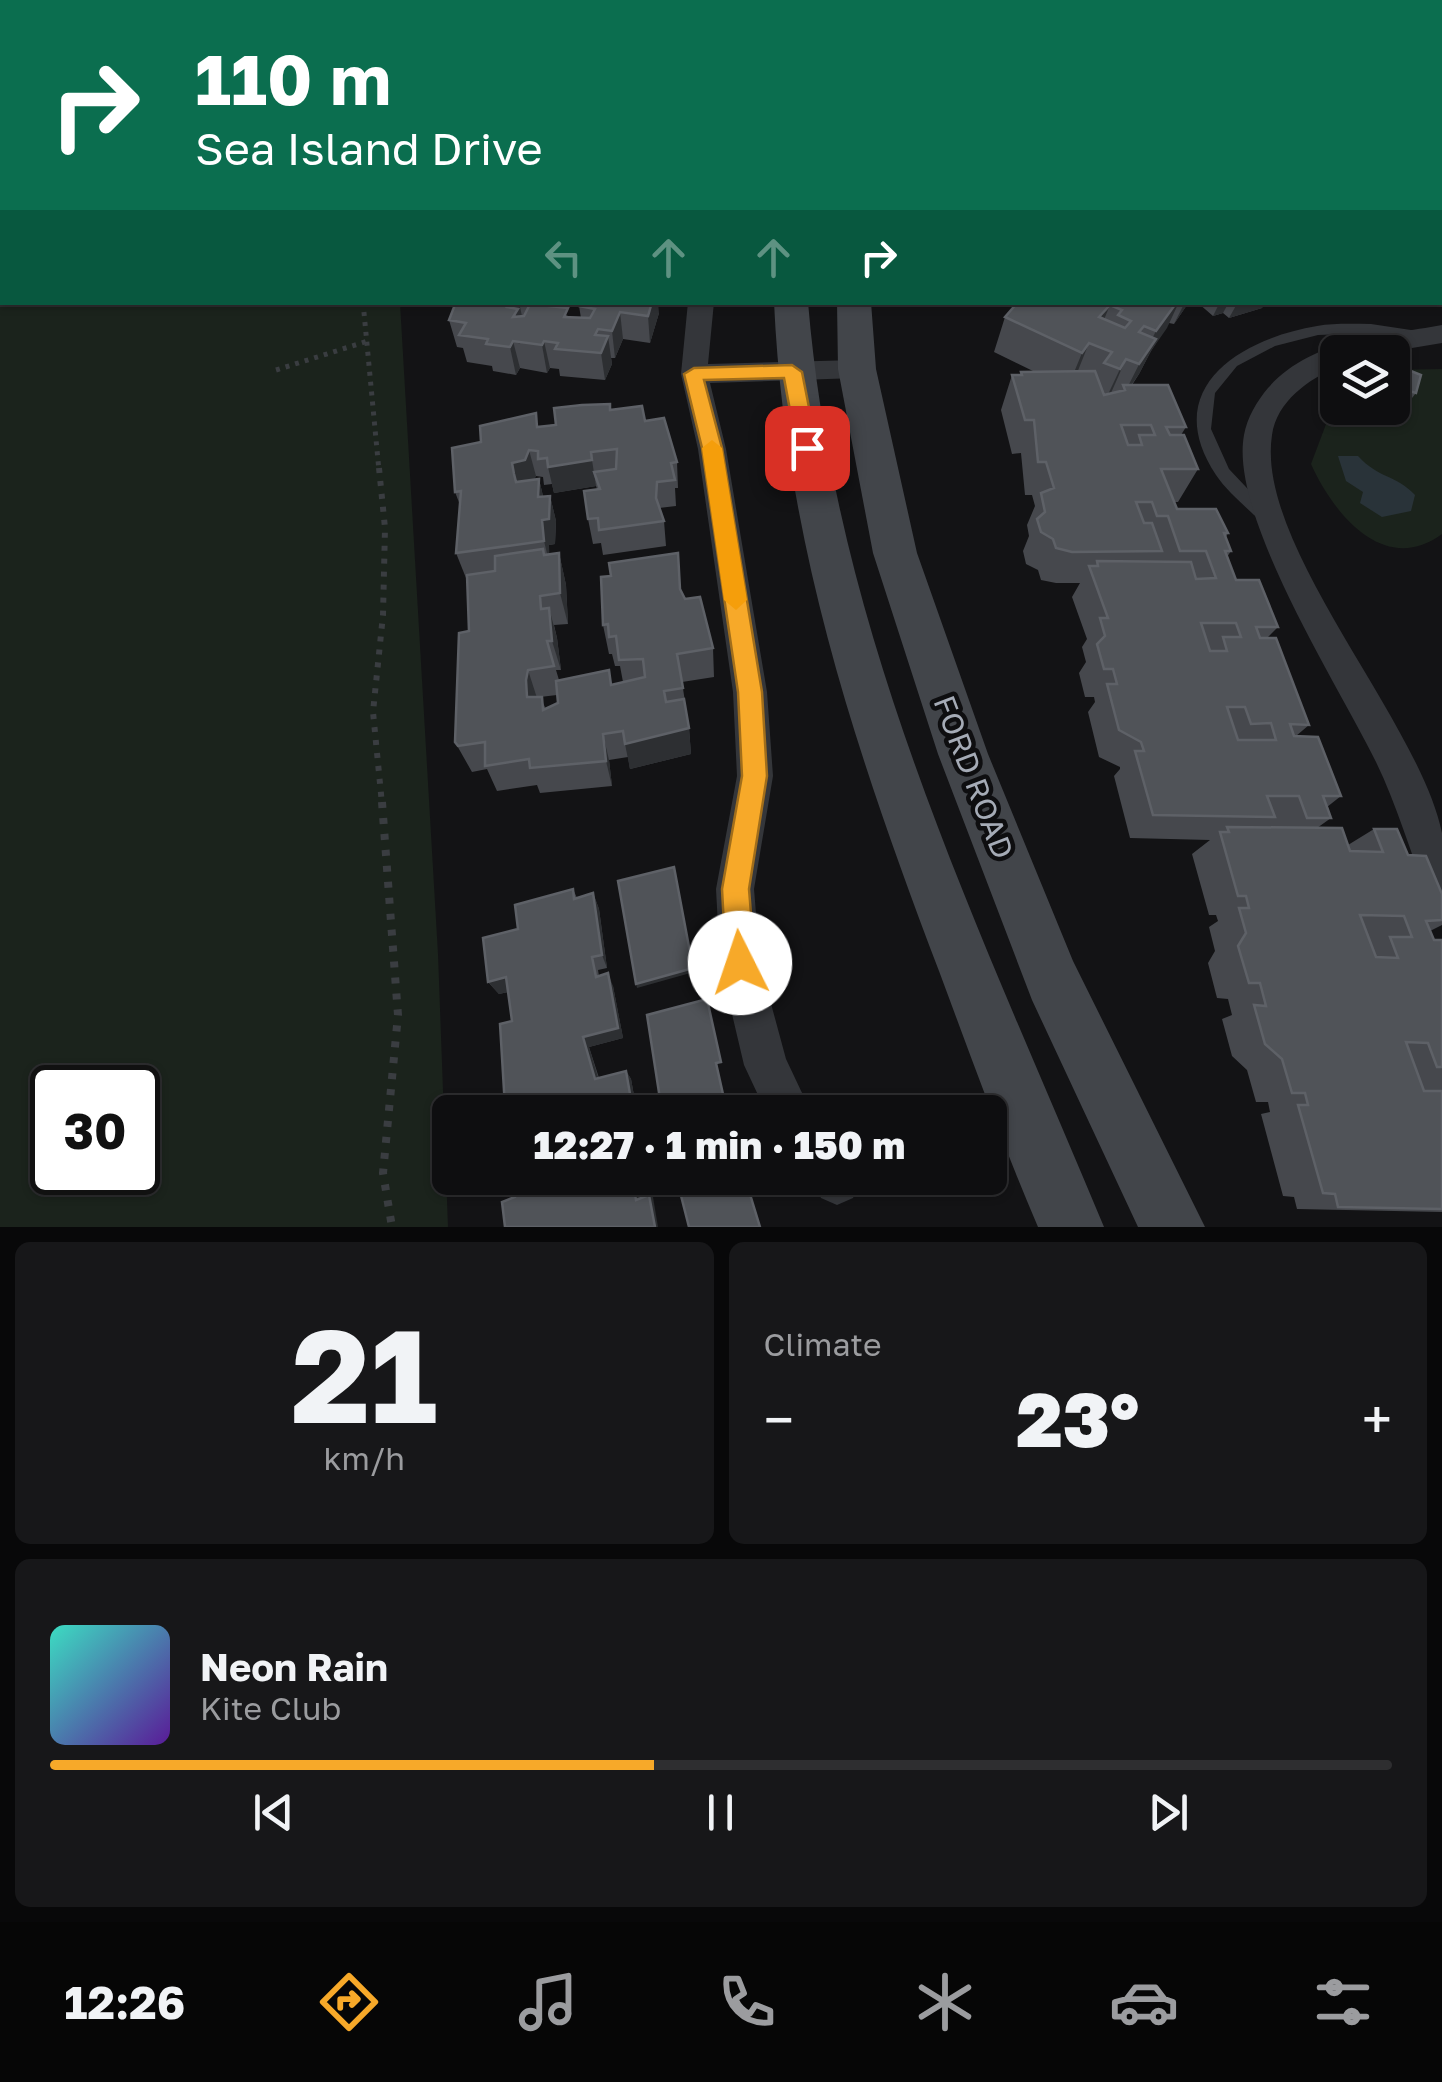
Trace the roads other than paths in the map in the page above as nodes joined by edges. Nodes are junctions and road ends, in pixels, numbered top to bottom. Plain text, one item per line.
1 (701, 305) edge
2 (791, 305) edge
3 (854, 305) edge
4 (1433, 336) edge
5 (1320, 364) edge
6 (856, 369) junction
7 (792, 372) junction
8 (694, 374) junction
9 (1270, 521) junction
10 (1442, 883) edge
11 (781, 1095) edge
12 (1071, 1227) edge
13 (1172, 1227) edge

1 - 8 street
2 - 7 main road
3 - 6 main road, FORD ROAD
4 - 9 lane
5 - 9 street
6 - 7 street
6 - 13 main road, FORD ROAD
7 - 8 street
7 - 12 main road
8 - 11 street
9 - 10 street

